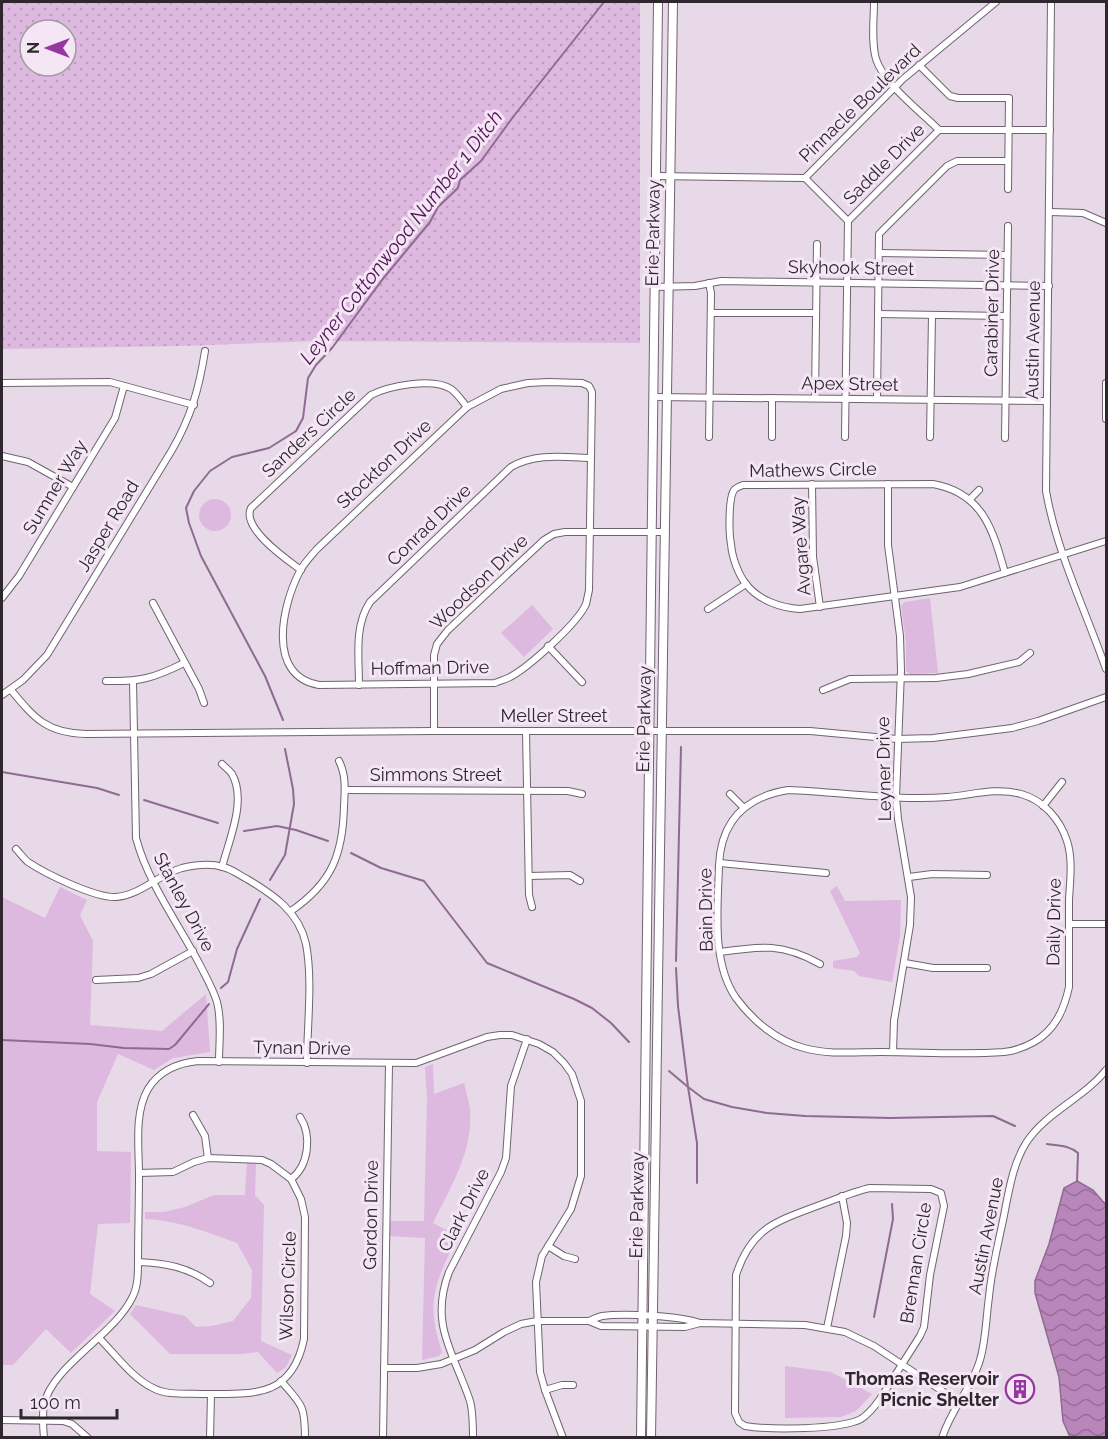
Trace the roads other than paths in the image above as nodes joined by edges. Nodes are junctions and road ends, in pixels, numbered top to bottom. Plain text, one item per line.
1 (658, 2) edge
2 (673, 2) edge
3 (874, 2) edge
4 (996, 2) edge
5 (1051, 2) edge
6 (919, 65) junction
7 (895, 87) junction
8 (939, 130) junction
9 (1009, 130) junction
10 (1050, 130) junction
11 (1008, 161) junction
12 (656, 176) junction
13 (671, 176) junction
14 (805, 178) junction
15 (1008, 189) dead end
16 (1050, 212) junction
17 (848, 221) junction
18 (1107, 223) edge
19 (1008, 226) dead end
20 (817, 244) dead end
21 (879, 253) junction
22 (1007, 255) junction
23 (709, 283) junction
24 (816, 283) junction
25 (847, 284) junction
26 (878, 284) junction
27 (1007, 285) junction
28 (1048, 286) junction
29 (654, 287) junction
30 (668, 287) junction
31 (711, 313) junction
32 (816, 314) junction
33 (878, 314) junction
34 (932, 315) junction
35 (1006, 316) junction
36 (205, 351) dead end
37 (2, 383) edge
38 (1107, 383) edge
39 (124, 386) junction
40 (590, 386) joint
41 (653, 397) junction
42 (665, 397) junction
43 (710, 397) junction
44 (772, 398) junction
45 (815, 398) junction
46 (846, 399) junction
47 (877, 399) junction
48 (931, 400) junction
49 (1005, 401) junction
50 (1046, 401) junction
51 (194, 405) junction
52 (467, 407) junction
53 (1107, 419) edge
54 (772, 437) dead end
55 (930, 437) dead end
56 (709, 438) dead end
57 (845, 438) dead end
58 (1005, 438) dead end
59 (2, 456) edge
60 (591, 458) junction
61 (812, 484) junction
62 (888, 484) junction
63 (73, 487) junction
64 (979, 490) dead end
65 (970, 499) junction
66 (590, 532) junction
67 (663, 532) junction
68 (651, 533) junction
69 (1107, 541) edge
70 (1062, 555) junction
71 (301, 570) junction
72 (1005, 573) junction
73 (746, 584) junction
74 (894, 597) junction
75 (2, 598) edge
76 (153, 603) dead end
77 (820, 606) junction
78 (708, 609) dead end
79 (548, 646) junction
80 (1030, 653) dead end
81 (286, 661) joint
82 (184, 663) junction
83 (1107, 669) edge
84 (900, 678) junction
85 (106, 681) dead end
86 (134, 681) junction
87 (582, 682) dead end
88 (433, 684) junction
89 (358, 685) junction
90 (11, 690) junction
91 (823, 690) dead end
92 (2, 695) edge
93 (1107, 697) edge
94 (204, 703) dead end
95 (434, 731) junction
96 (526, 731) junction
97 (648, 732) junction
98 (660, 732) junction
99 (135, 734) junction
100 (897, 739) junction
101 (339, 760) dead end
102 (222, 764) dead end
103 (1062, 782) dead end
104 (345, 790) junction
105 (527, 791) junction
106 (582, 794) dead end
107 (730, 794) dead end
108 (896, 797) junction
109 (1043, 806) junction
110 (743, 807) junction
111 (16, 849) dead end
112 (720, 863) junction
113 (222, 867) junction
114 (826, 873) dead end
115 (987, 875) dead end
116 (529, 876) junction
117 (909, 877) junction
118 (580, 881) dead end
119 (154, 882) junction
120 (532, 907) dead end
121 (291, 911) junction
122 (1069, 924) junction
123 (1107, 924) edge
124 (193, 951) junction
125 (720, 952) junction
126 (905, 963) junction
127 (820, 964) dead end
128 (987, 968) dead end
129 (96, 980) dead end
130 (527, 1039) junction
131 (893, 1052) junction
132 (219, 1062) junction
133 (307, 1062) junction
134 (389, 1064) junction
135 (1107, 1070) edge
136 (193, 1115) dead end
137 (300, 1117) dead end
138 (208, 1158) junction
139 (139, 1173) junction
140 (291, 1179) junction
141 (843, 1196) junction
142 (548, 1246) junction
143 (575, 1259) dead end
144 (138, 1262) junction
145 (210, 1283) dead end
146 (641, 1317) junction
147 (537, 1321) junction
148 (589, 1321) junction
149 (652, 1322) junction
150 (736, 1323) junction
151 (641, 1327) junction
152 (827, 1328) junction
153 (99, 1338) junction
154 (453, 1359) junction
155 (902, 1364) junction
156 (384, 1368) junction
157 (281, 1381) junction
158 (573, 1385) dead end
159 (545, 1390) junction
160 (211, 1394) junction
161 (959, 1402) junction
162 (2, 1420) edge
163 (43, 1421) junction
164 (44, 1437) edge
165 (88, 1437) edge
166 (210, 1437) edge
167 (305, 1437) edge
168 (382, 1437) edge
169 (473, 1437) edge
170 (563, 1437) edge
171 (641, 1437) edge
172 (651, 1437) edge
173 (942, 1437) edge

1 - 12 main road, Erie Parkway
2 - 13 main road, Erie Parkway
3 - 7 street
4 - 6 street, Pinnacle Boulevard
5 - 10 street, Austin Avenue
6 - 7 street, Pinnacle Boulevard
6 - 9 street
7 - 8 street
7 - 14 street, Pinnacle Boulevard
8 - 9 street
8 - 17 street, Saddle Drive
9 - 10 street
9 - 11 street
10 - 16 street, Austin Avenue
11 - 15 street
11 - 21 street
12 - 13 street, Pinnacle Boulevard
12 - 29 main road, Erie Parkway
13 - 14 street, Pinnacle Boulevard
13 - 30 main road, Erie Parkway
14 - 17 street
16 - 18 street
16 - 28 street, Austin Avenue
17 - 25 street, Saddle Drive
19 - 22 street, Carabiner Drive
20 - 24 street
21 - 22 street
21 - 26 street
22 - 27 street, Carabiner Drive
23 - 24 street, Skyhook Street
23 - 30 street, Skyhook Street
23 - 31 street
24 - 25 street, Skyhook Street
24 - 32 street
25 - 26 street, Skyhook Street
25 - 46 street, Saddle Drive
26 - 27 street, Skyhook Street
26 - 33 street
27 - 28 street, Skyhook Street
27 - 35 street, Carabiner Drive
28 - 50 street, Austin Avenue
29 - 30 street, Skyhook Street
29 - 41 main road, Erie Parkway
30 - 42 main road, Erie Parkway
31 - 32 street
31 - 43 street
32 - 45 street
33 - 34 street
33 - 47 street
34 - 35 street
34 - 48 street
35 - 49 street, Carabiner Drive
36 - 51 street, Jasper Road
37 - 39 street
38 - 53 street
39 - 51 street
39 - 63 street, Sumner Way
40 - 52 street, Stockton Drive
40 - 60 street, Hoffman Drive
41 - 42 street, Apex Street
41 - 68 main road, Erie Parkway
42 - 43 street, Apex Street
42 - 67 main road, Erie Parkway
43 - 44 street, Apex Street
43 - 56 street
44 - 45 street, Apex Street
44 - 54 street
45 - 46 street, Apex Street
46 - 47 street, Apex Street
46 - 57 street, Saddle Drive
47 - 48 street, Apex Street
48 - 49 street, Apex Street
48 - 55 street
49 - 50 street, Apex Street
49 - 58 street, Carabiner Drive
50 - 70 street, Austin Avenue
51 - 90 street, Jasper Road
52 - 71 street, Stockton Drive
52 - 71 street, Sanders Circle
59 - 63 street
60 - 66 street, Hoffman Drive
60 - 89 street, Conrad Drive
61 - 62 street, Mathews Circle
61 - 73 street, Mathews Circle
61 - 77 street, Avgare Way
62 - 65 street, Mathews Circle
62 - 74 street, Leyner Drive
63 - 75 street, Sumner Way
64 - 65 street
65 - 72 street, Mathews Circle
66 - 68 street, Woodson Drive
66 - 79 street, Hoffman Drive
66 - 88 street, Woodson Drive
67 - 68 street, Woodson Drive
67 - 98 main road, Erie Parkway
68 - 97 main road, Erie Parkway
69 - 70 street
70 - 72 street
70 - 83 street, Austin Avenue
71 - 81 street, Stockton Drive
72 - 74 street
73 - 77 street
73 - 78 street
74 - 77 street
74 - 84 street, Leyner Drive
76 - 82 street
79 - 87 street
79 - 88 street, Hoffman Drive
80 - 84 street
81 - 89 street, Hoffman Drive
82 - 86 street
82 - 94 street
84 - 91 street
84 - 100 street, Leyner Drive
85 - 86 street
86 - 99 street, Stanley Drive
88 - 89 street, Hoffman Drive
88 - 95 street, Woodson Drive
90 - 92 street, Jasper Road
90 - 99 street, Meller Street
93 - 100 street, Meller Street
95 - 96 street, Meller Street
95 - 99 street, Meller Street
96 - 97 street, Meller Street
96 - 105 street
97 - 98 street, Meller Street
97 - 146 main road, Erie Parkway
98 - 100 street, Meller Street
98 - 149 main road, Erie Parkway
99 - 119 street, Stanley Drive
100 - 108 street, Leyner Drive
101 - 104 street
102 - 113 street
103 - 109 street
104 - 105 street, Simmons Street
104 - 121 street
105 - 106 street, Simmons Street
105 - 116 street
107 - 110 street
108 - 109 street, Daily Drive
108 - 110 street
108 - 117 street, Leyner Drive
109 - 122 street, Daily Drive
110 - 112 street, Bain Drive
111 - 119 street
112 - 114 street
112 - 125 street, Bain Drive
113 - 119 street
113 - 121 street
115 - 117 street
116 - 118 street
116 - 120 street
117 - 126 street, Leyner Drive
119 - 124 street, Stanley Drive
121 - 133 street
122 - 123 street
122 - 131 street, Daily Drive
124 - 129 street
124 - 132 street, Stanley Drive
125 - 127 street
125 - 131 street, Bain Drive
126 - 128 street
126 - 131 street, Leyner Drive
130 - 134 street, Tynan Drive
130 - 142 street, Tynan Drive
130 - 154 street, Clark Drive
132 - 133 street, Tynan Drive
132 - 139 street, Tynan Drive
133 - 134 street, Tynan Drive
134 - 156 street, Gordon Drive
135 - 161 street, Austin Avenue
136 - 138 street
137 - 140 street
138 - 139 street
138 - 140 street
139 - 144 street, Tynan Drive
140 - 157 street, Wilson Circle
141 - 150 street, Brennan Circle
141 - 152 street
141 - 155 street, Brennan Circle
142 - 143 street
142 - 147 street, Tynan Drive
144 - 145 street
144 - 153 street, Tynan Drive
146 - 148 street
146 - 149 street
146 - 151 main road, Erie Parkway
147 - 148 street
147 - 154 street
147 - 159 street, Tynan Drive
148 - 151 street
149 - 150 street
149 - 151 street
149 - 172 main road, Erie Parkway
150 - 152 street
150 - 155 street, Brennan Circle
151 - 171 main road, Erie Parkway
152 - 155 street
153 - 160 street, Wilson Circle
153 - 163 street, Tynan Drive
154 - 156 street
154 - 169 street, Clark Drive
155 - 161 street
156 - 168 street, Gordon Drive
157 - 160 street, Wilson Circle
157 - 167 street
158 - 159 street
159 - 170 street, Tynan Drive
160 - 166 street
161 - 173 street, Austin Avenue
162 - 163 street
163 - 164 street, Tynan Drive
163 - 165 street

